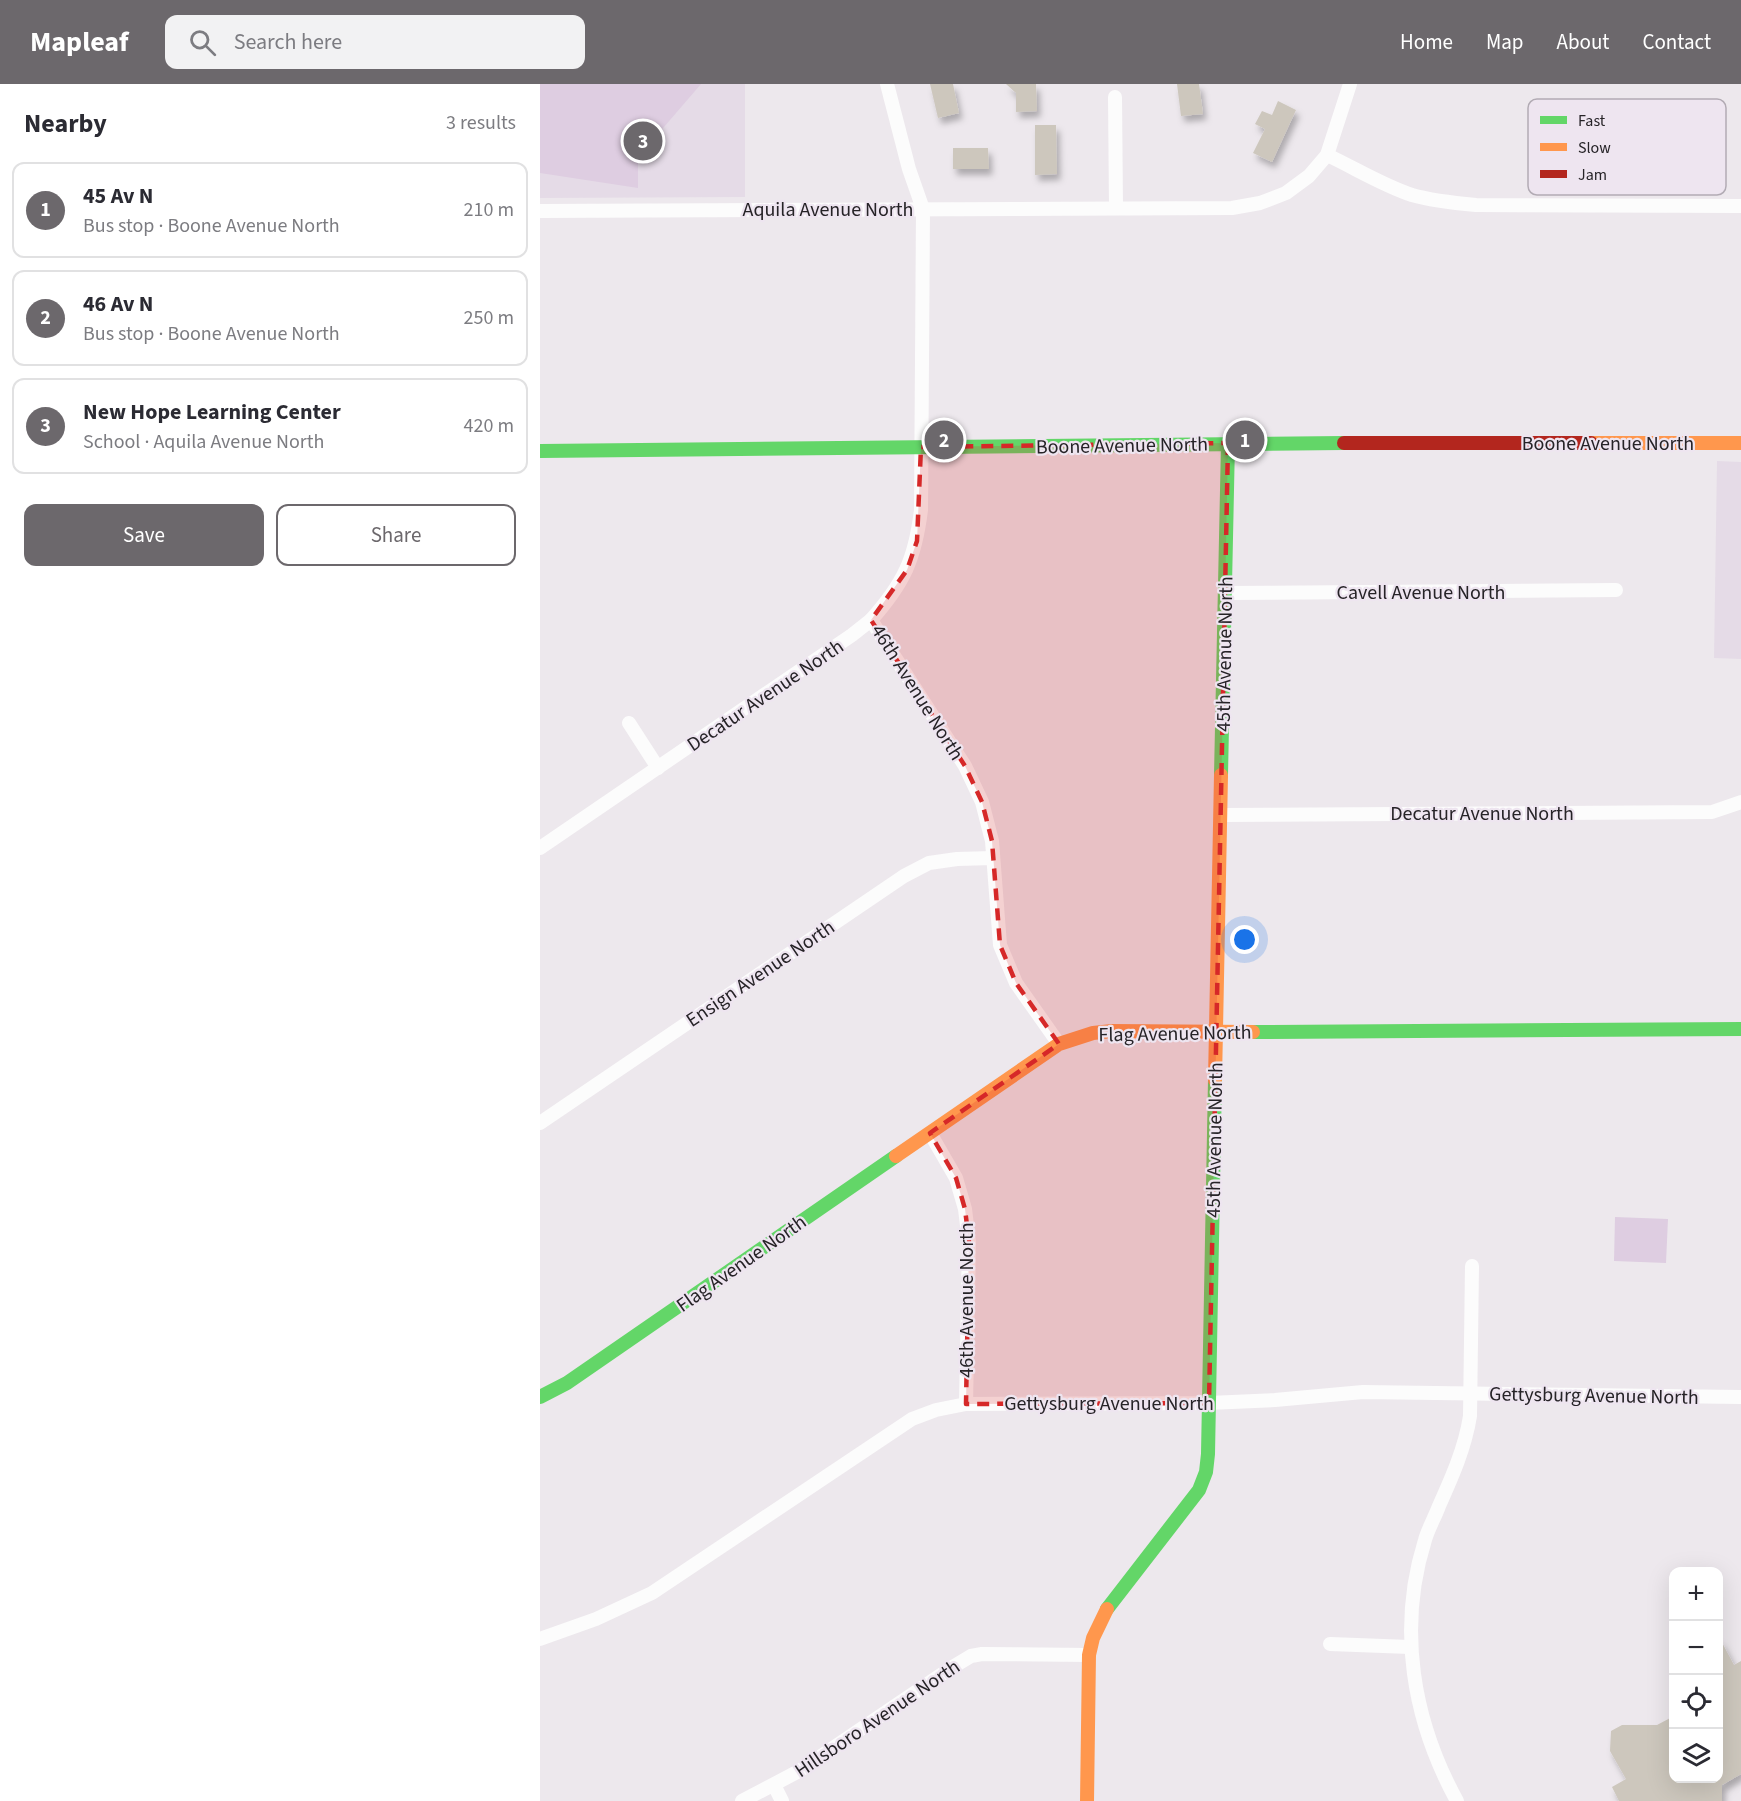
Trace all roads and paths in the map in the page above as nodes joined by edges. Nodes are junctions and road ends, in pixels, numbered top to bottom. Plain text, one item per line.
1 (887, 84) edge
2 (1350, 84) edge
3 (1115, 97) dead end
4 (1327, 155) junction
5 (1741, 206) edge
6 (1116, 207) junction
7 (923, 209) junction
8 (540, 211) edge
9 (1228, 443) junction
10 (1741, 443) edge
11 (921, 447) junction
12 (540, 451) edge
13 (1616, 590) dead end
14 (1225, 593) junction
15 (871, 620) junction
16 (629, 723) dead end
17 (658, 768) junction
18 (1741, 802) edge
19 (1221, 815) junction
20 (540, 849) edge
21 (993, 858) junction
22 (1741, 1029) edge
23 (1216, 1032) junction
24 (1059, 1044) junction
25 (540, 1123) edge
26 (930, 1133) junction
27 (1472, 1266) dead end
28 (1470, 1393) junction
29 (540, 1397) edge
30 (1741, 1397) edge
31 (1209, 1403) junction
32 (966, 1404) junction
33 (540, 1640) edge
34 (1330, 1644) dead end
35 (1410, 1647) junction
36 (1089, 1654) junction
37 (774, 1785) junction
38 (742, 1801) edge
39 (782, 1801) edge
40 (1087, 1801) edge
41 (1457, 1801) edge

1 - 7 street, 46th Avenue North
2 - 4 street
3 - 6 street
4 - 5 street
4 - 6 street, Aquila Avenue North
6 - 7 street, Aquila Avenue North
7 - 8 street, Aquila Avenue North
7 - 11 street, 46th Avenue North
9 - 10 street, Boone Avenue North
9 - 11 street, Boone Avenue North
9 - 14 street, 45th Avenue North
11 - 12 street, Boone Avenue North
11 - 15 street, 46th Avenue North
13 - 14 street, Cavell Avenue North
14 - 19 street, 45th Avenue North
15 - 17 street, Decatur Avenue North
15 - 21 street, 46th Avenue North
16 - 17 street
17 - 20 street, Decatur Avenue North
18 - 19 street, Decatur Avenue North
19 - 23 street, 45th Avenue North
21 - 24 street, 46th Avenue North
21 - 25 street, Ensign Avenue North
22 - 23 street, Flag Avenue North
23 - 24 street, Flag Avenue North
23 - 31 street, 45th Avenue North
24 - 26 street, Flag Avenue North
26 - 29 street, Flag Avenue North
26 - 32 street, 46th Avenue North
27 - 28 street
28 - 30 street, Gettysburg Avenue North
28 - 31 street, Gettysburg Avenue North
28 - 35 street
31 - 32 street, Gettysburg Avenue North
31 - 36 street, 45th Avenue North
32 - 33 street, Gettysburg Avenue North
34 - 35 street
35 - 41 street
36 - 37 street, Hillsboro Avenue North
36 - 40 street, 45th Avenue North
37 - 38 street, Hillsboro Avenue North
37 - 39 street

